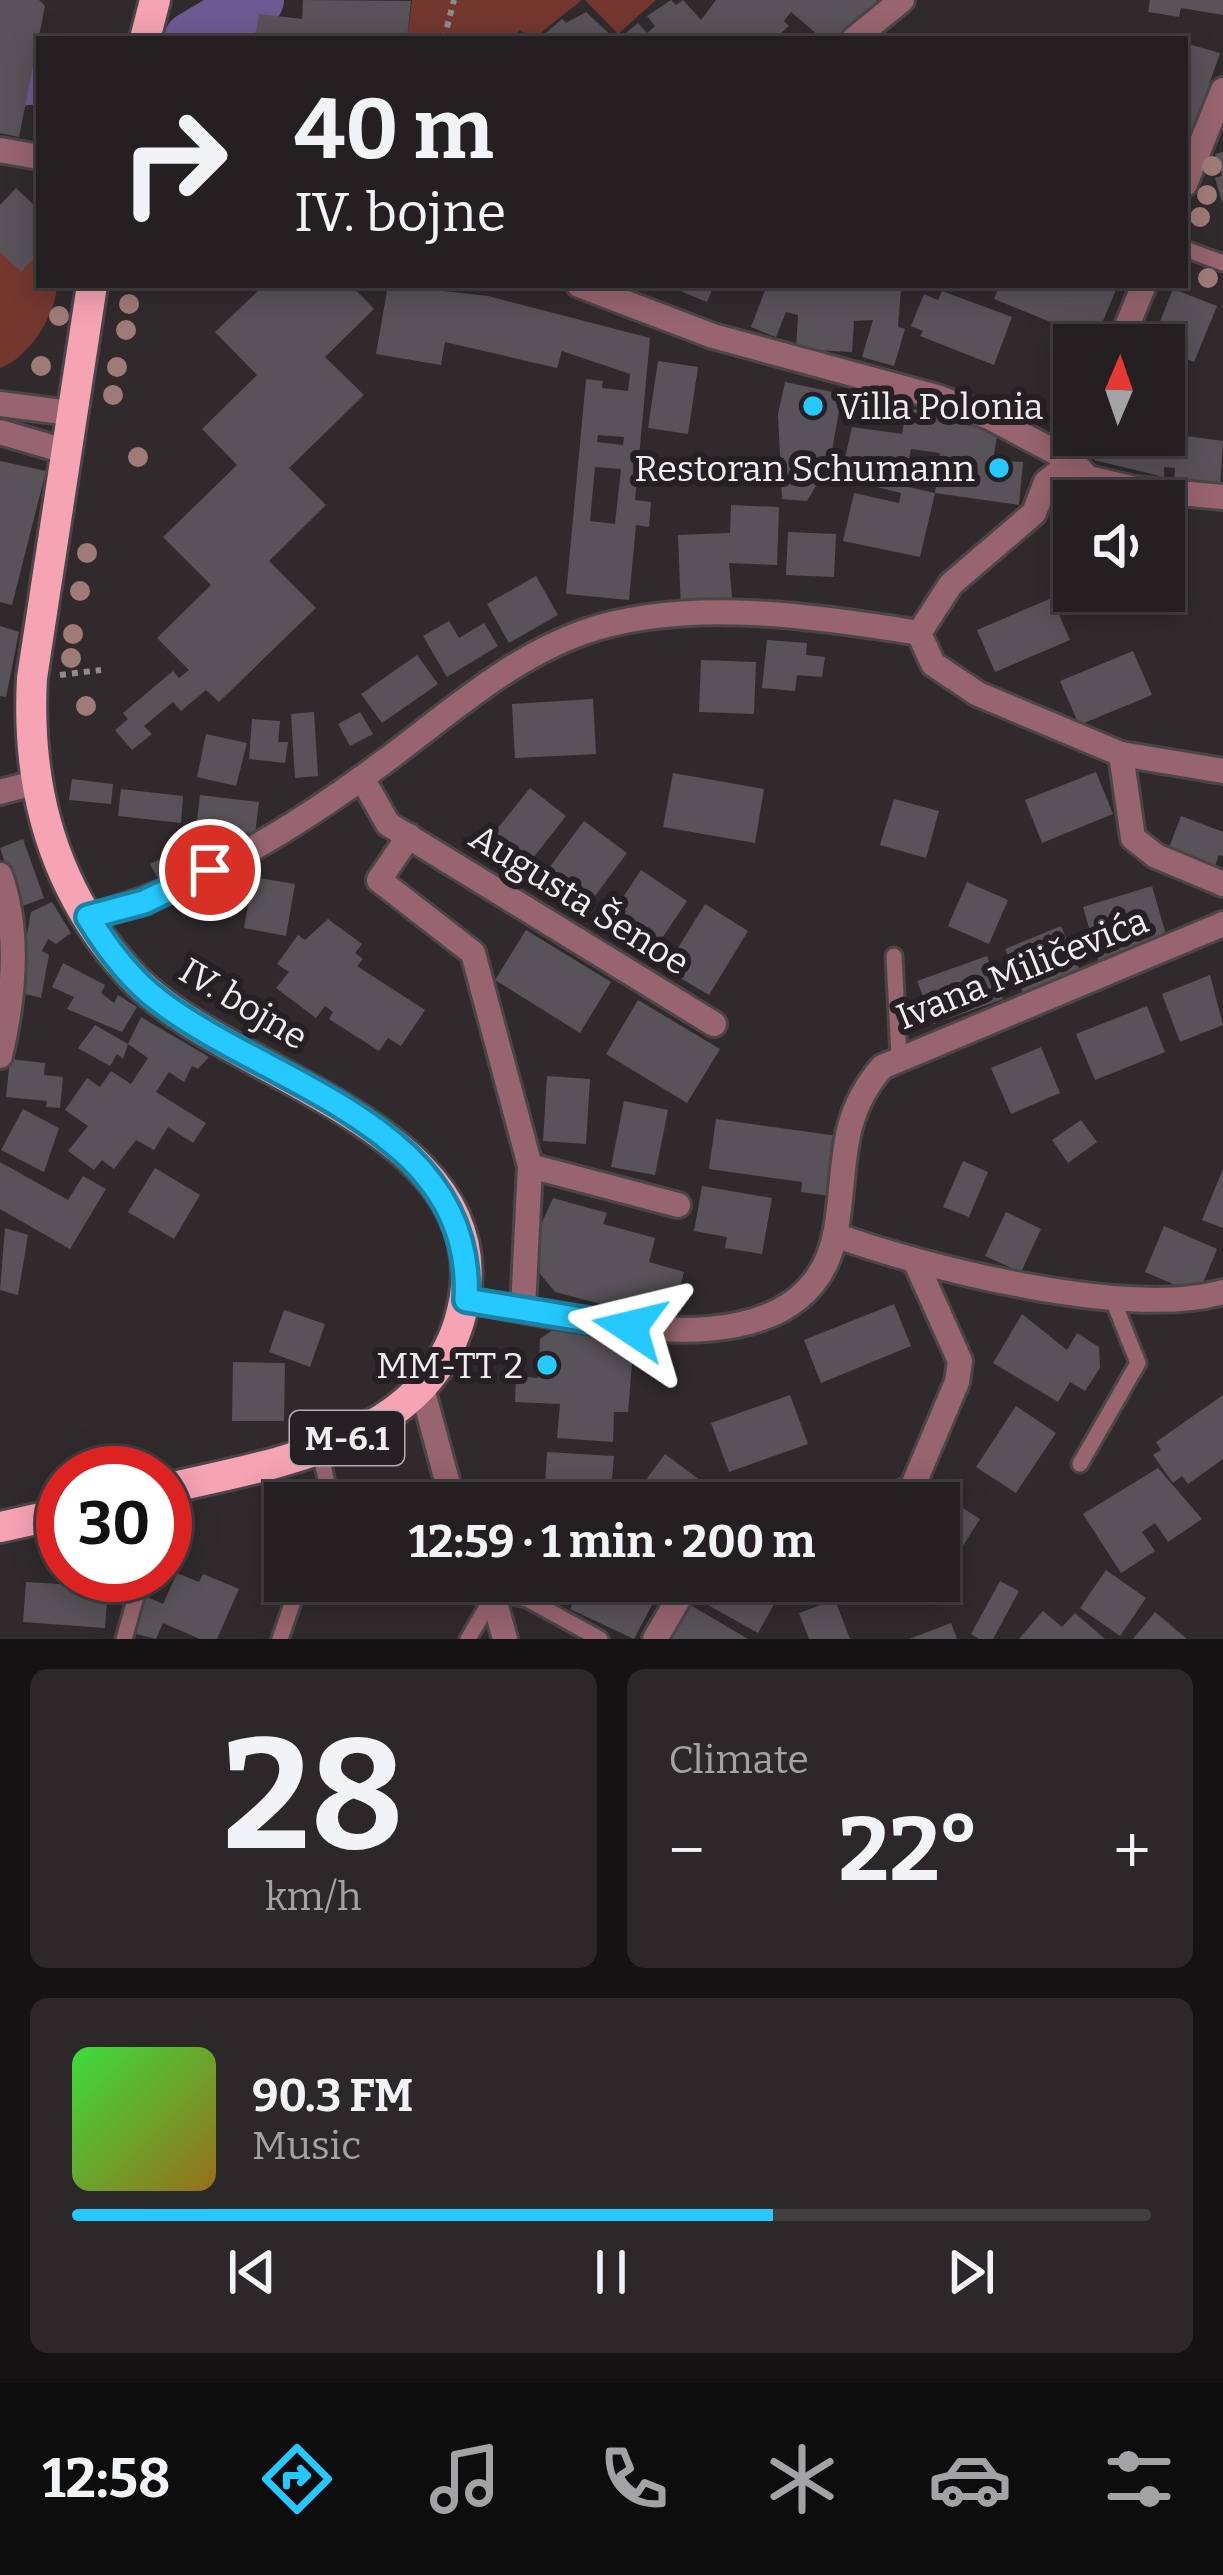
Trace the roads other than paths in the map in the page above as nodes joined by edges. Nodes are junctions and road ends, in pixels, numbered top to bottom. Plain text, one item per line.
1 (154, 0) edge
2 (902, 0) edge
3 (146, 36) edge
4 (858, 36) edge
5 (1223, 91) edge
6 (0, 150) edge
7 (36, 156) edge
8 (1188, 177) edge
9 (1188, 250) edge
10 (1223, 263) edge
11 (91, 288) edge
12 (587, 288) edge
13 (1143, 288) edge
14 (1128, 324) edge
15 (0, 404) edge
16 (70, 412) junction
17 (0, 432) edge
18 (64, 451) junction
19 (1074, 456) edge
20 (1072, 461) junction
21 (1223, 496) edge
22 (919, 633) junction
23 (1121, 754) junction
24 (1223, 771) edge
25 (362, 778) junction
26 (34, 783) junction
27 (0, 792) edge
28 (409, 836) junction
29 (0, 875) edge
30 (1223, 884) edge
31 (88, 917) junction
32 (1223, 924) edge
33 (894, 956) dead end
34 (715, 1024) dead end
35 (0, 1056) edge
36 (899, 1056) junction
37 (530, 1166) junction
38 (678, 1205) dead end
39 (836, 1235) junction
40 (916, 1265) junction
41 (1223, 1292) edge
42 (1111, 1295) junction
43 (466, 1300) junction
44 (523, 1308) junction
45 (422, 1388) junction
46 (320, 1452) junction
47 (1080, 1464) dead end
48 (327, 1482) edge
49 (447, 1482) edge
50 (915, 1482) edge
51 (192, 1483) edge
52 (36, 1519) edge
53 (0, 1527) edge
54 (134, 1602) edge
55 (293, 1602) edge
56 (485, 1602) edge
57 (496, 1602) edge
58 (532, 1602) edge
59 (677, 1602) edge
60 (124, 1639) edge
61 (280, 1639) edge
62 (468, 1639) edge
63 (505, 1639) edge
64 (600, 1639) edge
65 (655, 1639) edge

1 - 3 main road
2 - 4 street
5 - 8 street
6 - 7 street
9 - 10 lane
11 - 16 main road, IV. bojne / M-6.1
12 - 20 street
13 - 14 street
15 - 16 street
16 - 18 main road, IV. bojne / M-6.1
17 - 18 street
18 - 26 main road, IV. bojne / M-6.1
19 - 20 street
20 - 21 street
20 - 22 street
22 - 23 street
22 - 25 street
23 - 24 street
23 - 30 street
25 - 28 street, Augusta Šenoe
25 - 31 street
26 - 27 street
26 - 31 main road, IV. bojne / M-6.1
28 - 34 street, Augusta Šenoe
28 - 37 street
29 - 35 street
31 - 43 main road, IV. bojne / M-6.1
32 - 36 street, Ivana Miličevića
33 - 36 lane
36 - 39 street, Ivana Miličevića
37 - 38 street
37 - 44 street
39 - 40 street
39 - 44 street, Ivana Miličevića
40 - 42 street
40 - 50 street
41 - 42 street
42 - 47 lane
43 - 44 street, Ivana Miličevića
43 - 45 main road, IV. bojne / M-6.1
45 - 46 main road, IV. bojne / M-6.1
45 - 49 street
46 - 48 lane
46 - 51 main road, IV. bojne / M-6.1
52 - 53 main road
54 - 60 lane
55 - 61 lane
56 - 62 lane
57 - 63 street
58 - 64 lane
59 - 65 street

